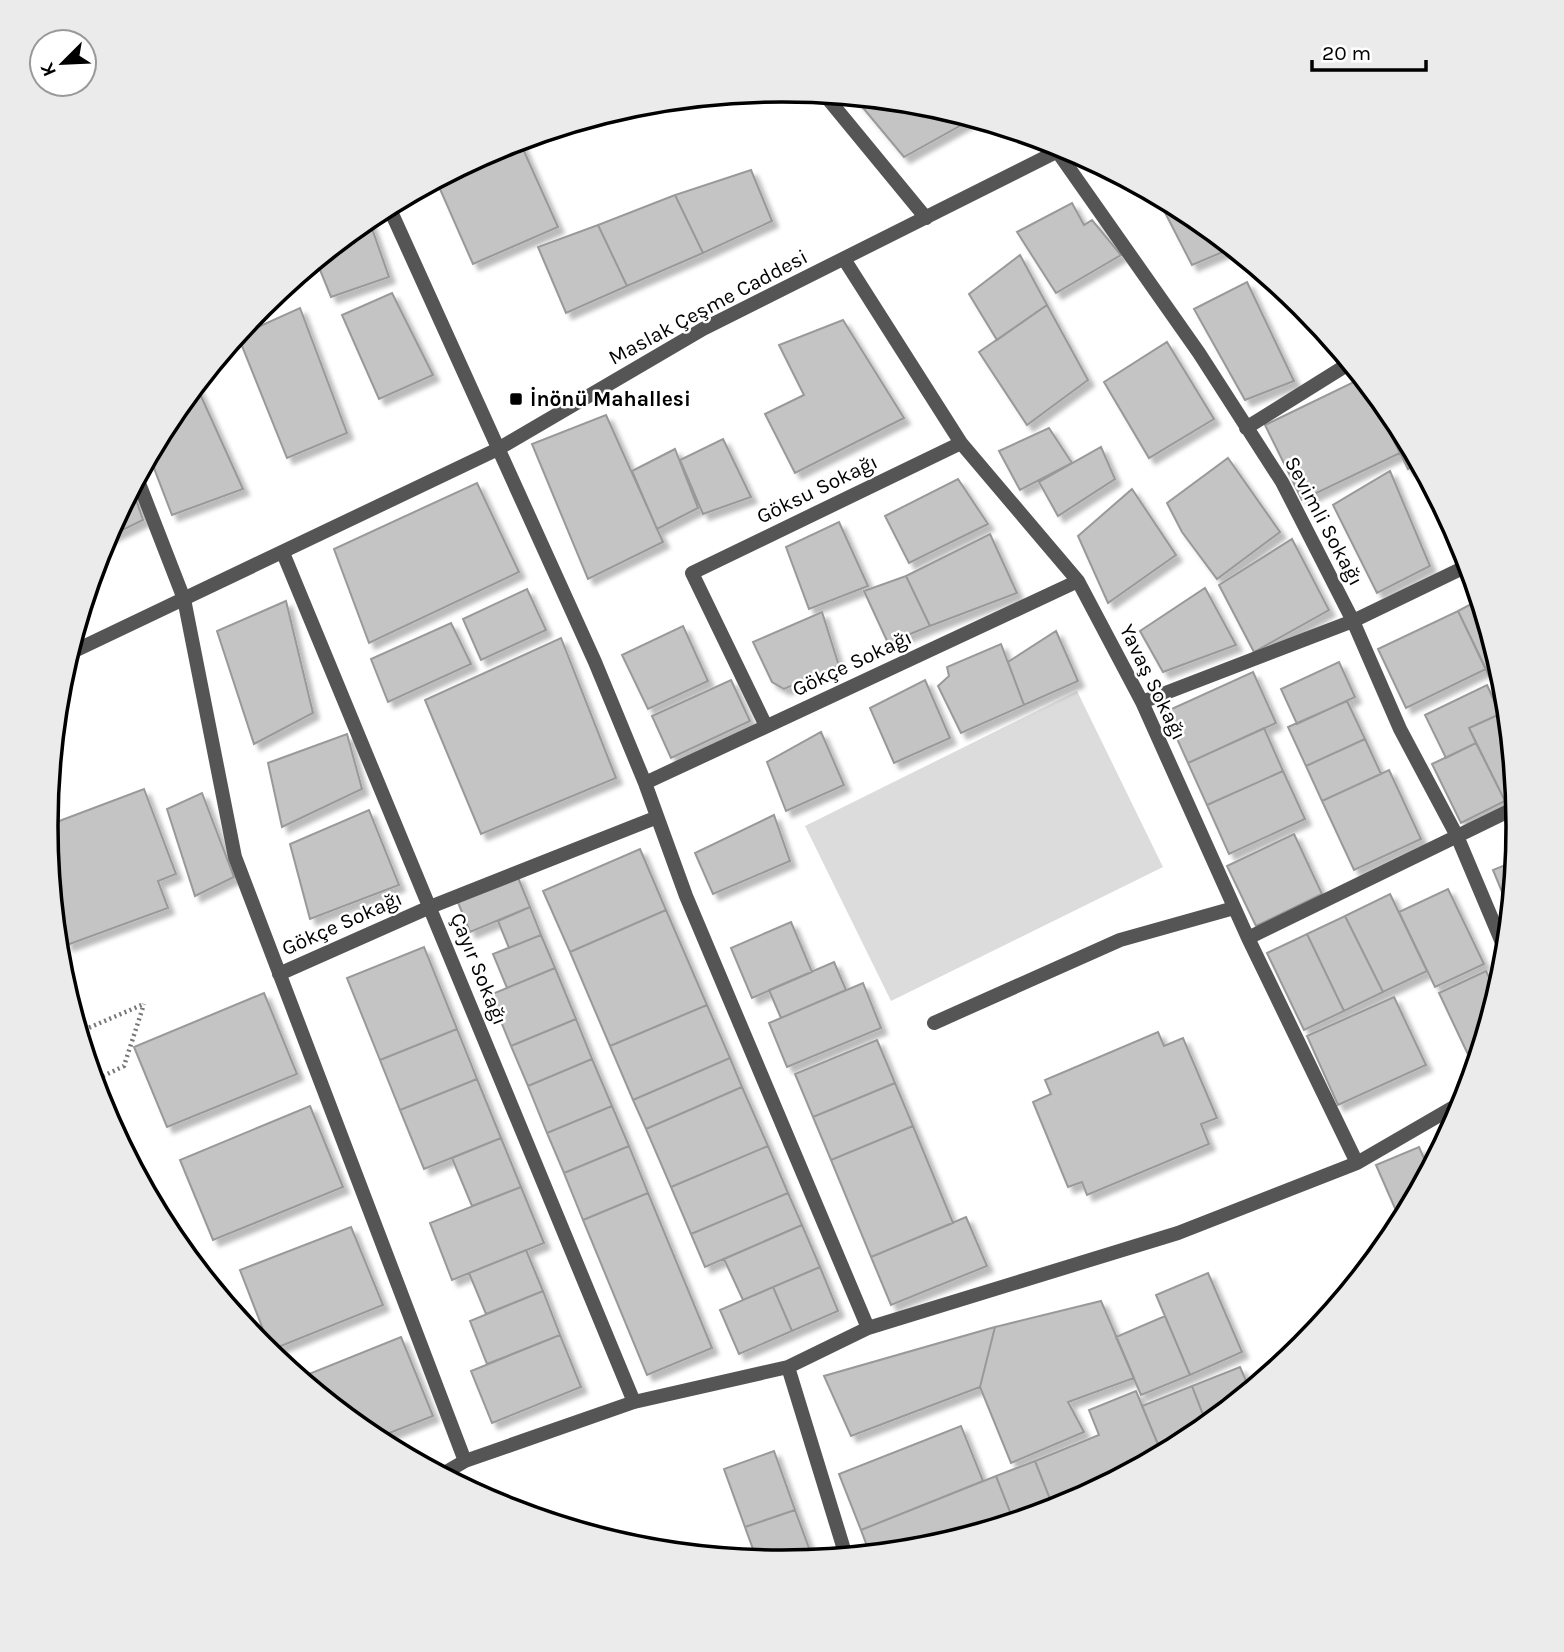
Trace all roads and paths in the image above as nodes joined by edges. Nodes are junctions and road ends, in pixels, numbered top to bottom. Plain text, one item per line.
1 (832, 103) edge
2 (1047, 152) edge
3 (1068, 161) edge
4 (393, 216) edge
5 (926, 218) junction
6 (844, 259) junction
7 (1343, 367) edge
8 (1246, 428) junction
9 (961, 443) junction
10 (498, 449) junction
11 (141, 489) edge
12 (283, 552) junction
13 (1459, 570) edge
14 (1078, 581) junction
15 (184, 599) junction
16 (1353, 621) junction
17 (80, 648) edge
18 (1142, 702) junction
19 (766, 726) junction
20 (645, 783) junction
21 (1506, 812) edge
22 (655, 818) junction
23 (1457, 836) junction
24 (430, 907) junction
25 (1234, 908) junction
26 (1498, 933) edge
27 (1248, 938) junction
28 (279, 974) junction
29 (934, 1023) dead end
30 (87, 1029) edge
31 (103, 1076) edge
32 (1448, 1110) edge
33 (1357, 1163) junction
34 (868, 1328) junction
35 (788, 1367) junction
36 (634, 1402) junction
37 (465, 1461) junction
38 (450, 1470) edge
39 (843, 1548) edge

1 - 5 street
2 - 5 street, Maslak Çeşme Caddesi
3 - 8 street, Sevimli Sokağı
4 - 10 street
5 - 6 street, Maslak Çeşme Caddesi
6 - 9 street, Yavaş Sokağı
6 - 10 street, Maslak Çeşme Caddesi
7 - 8 street
8 - 16 street, Sevimli Sokağı
9 - 14 street, Yavaş Sokağı
9 - 19 street, Göksu Sokağı
10 - 12 street, Maslak Çeşme Caddesi
10 - 20 street
11 - 15 street
12 - 15 street, Maslak Çeşme Caddesi
12 - 24 street, Çayır Sokağı
13 - 16 street
14 - 18 street, Yavaş Sokağı
14 - 19 street, Gökçe Sokağı
15 - 17 street, Maslak Çeşme Caddesi
15 - 28 street
16 - 18 street
16 - 23 street, Sevimli Sokağı
18 - 25 street, Yavaş Sokağı
19 - 20 street, Gökçe Sokağı
20 - 22 street
21 - 23 street
22 - 24 street, Gökçe Sokağı
22 - 34 street
23 - 26 street, Sevimli Sokağı
23 - 27 street
24 - 28 street, Gökçe Sokağı
24 - 36 street, Çayır Sokağı
25 - 27 street, Yavaş Sokağı
25 - 29 street
27 - 33 street, Yavaş Sokağı
28 - 37 street
30 - 31 path
32 - 33 street
33 - 34 street
34 - 35 street
35 - 36 street
35 - 39 street
36 - 37 street
37 - 38 street

